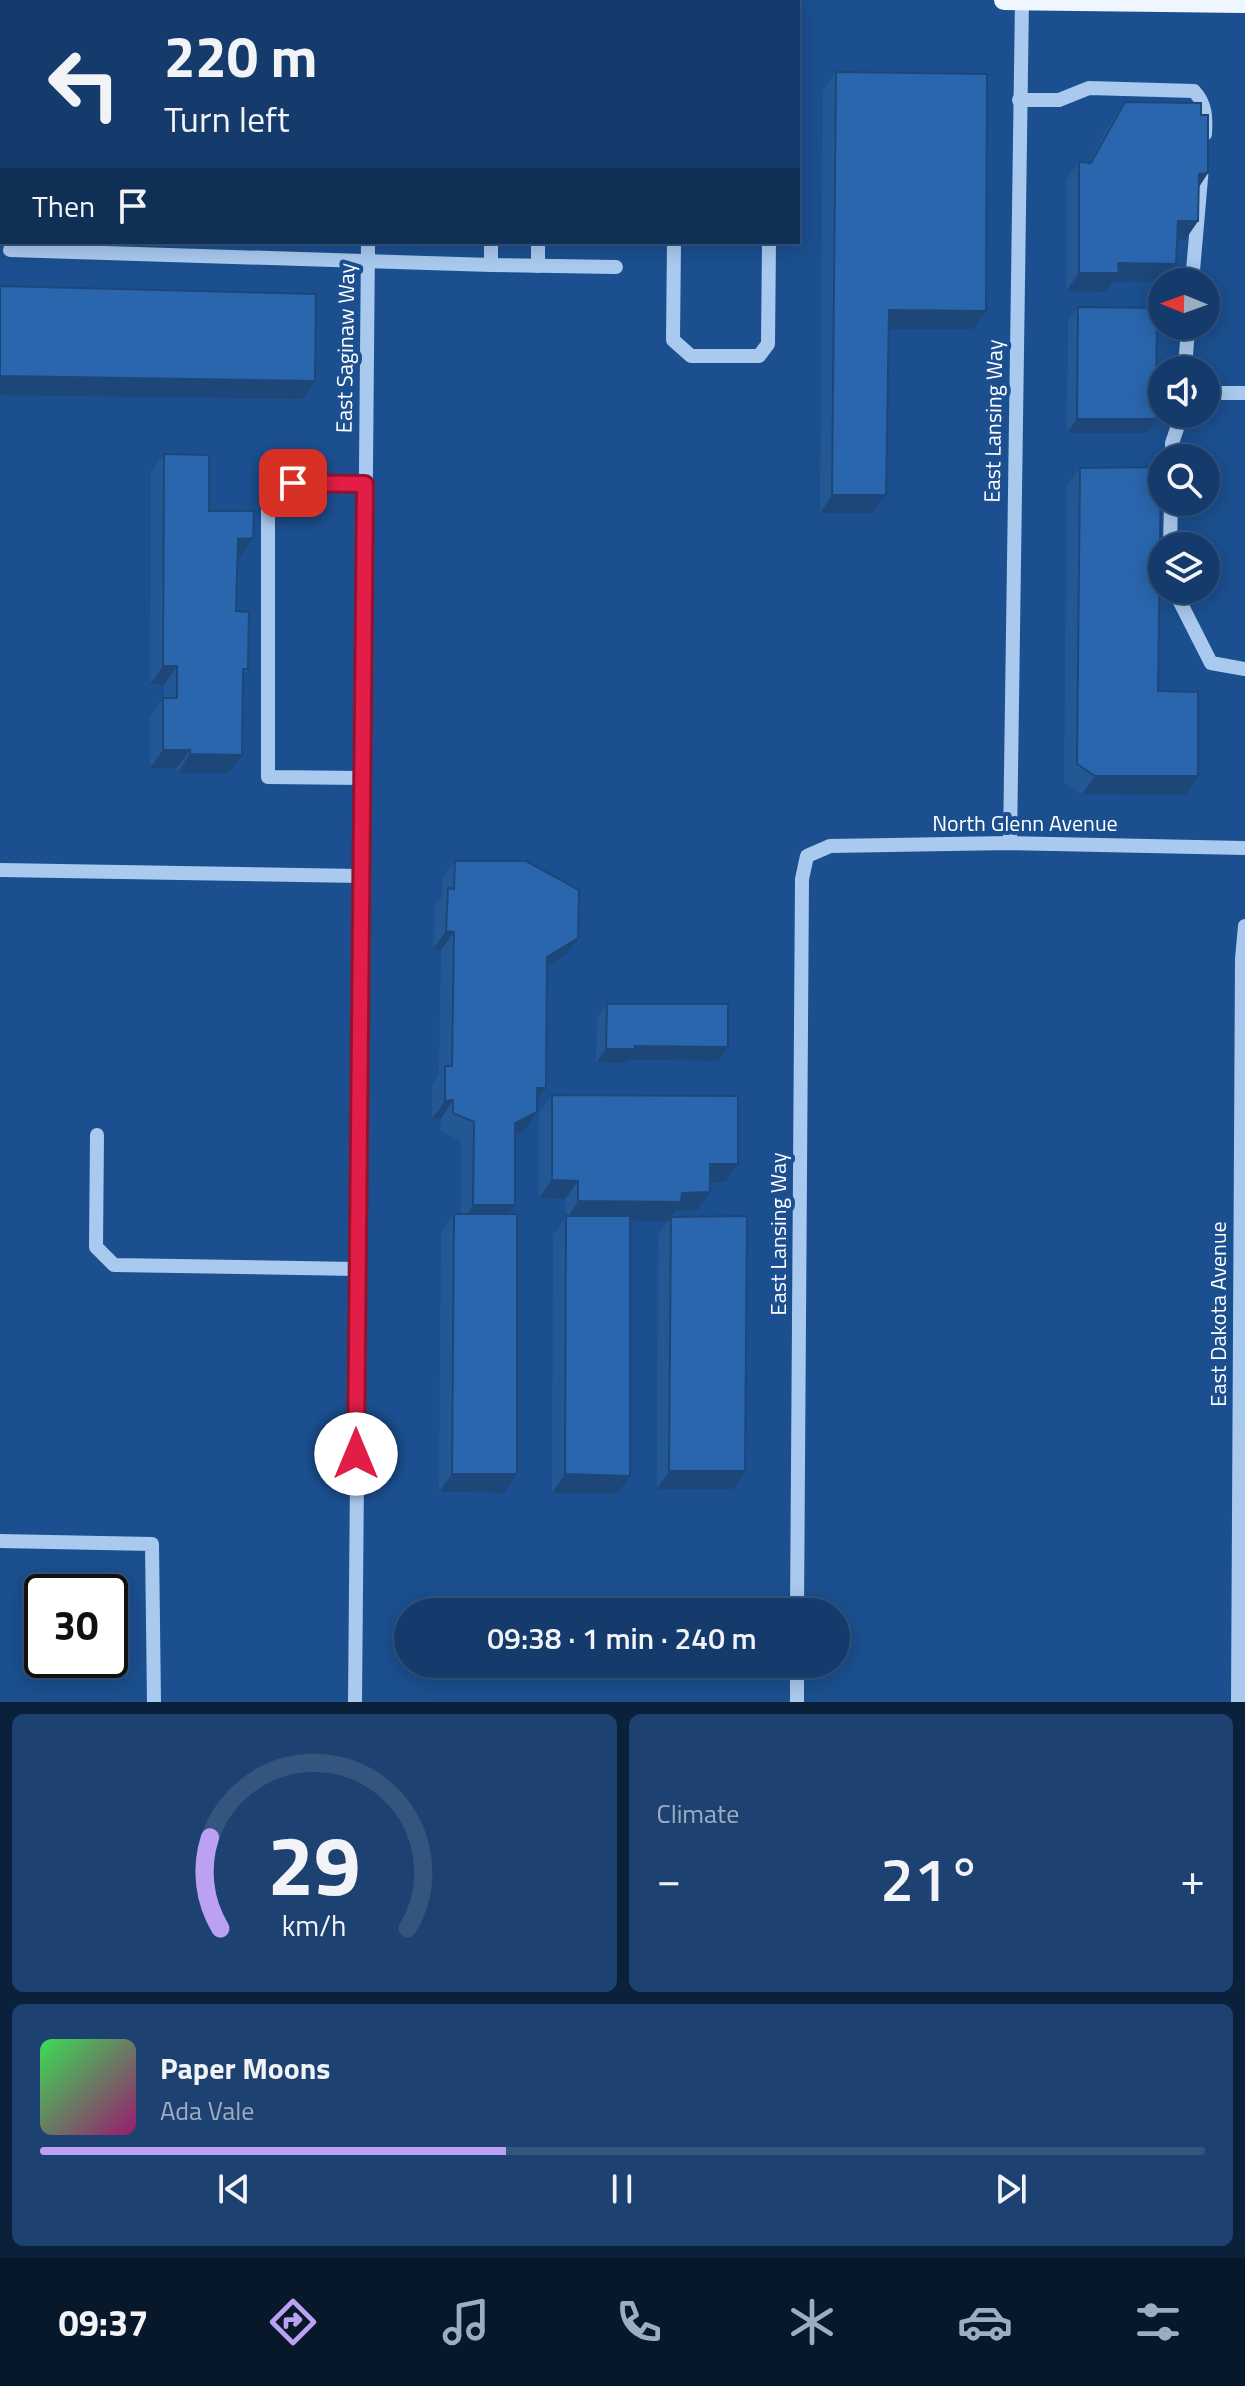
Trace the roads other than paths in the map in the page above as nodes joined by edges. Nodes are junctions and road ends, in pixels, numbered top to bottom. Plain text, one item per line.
1 (1004, 0) edge
2 (1022, 0) edge
3 (1245, 3) edge
4 (1019, 100) junction
5 (368, 244) edge
6 (491, 244) edge
7 (538, 244) edge
8 (674, 244) edge
9 (769, 244) edge
10 (10, 250) dead end
11 (368, 262) junction
12 (491, 265) junction
13 (538, 266) junction
14 (616, 267) dead end
15 (1193, 268) edge
16 (1220, 393) edge
17 (1245, 393) edge
18 (365, 484) junction
19 (1181, 604) edge
20 (1245, 669) edge
21 (362, 778) junction
22 (1010, 843) junction
23 (1245, 848) edge
24 (807, 856) joint
25 (0, 870) edge
26 (361, 876) junction
27 (1245, 926) edge
28 (97, 1135) dead end
29 (357, 1269) junction
30 (1242, 1510) edge
31 (0, 1541) edge
32 (797, 1598) edge
33 (797, 1678) edge
34 (154, 1702) edge
35 (355, 1702) edge
36 (797, 1702) edge
37 (1238, 1702) edge

1 - 2 main road
2 - 3 main road
2 - 4 street, East Lansing Way
4 - 15 street
4 - 22 street, East Lansing Way
5 - 11 street, East Saginaw Way
6 - 12 street
7 - 13 street
8 - 9 street
10 - 11 street
11 - 12 street
11 - 18 street, East Saginaw Way
12 - 13 street
13 - 14 street
16 - 17 street
18 - 21 street, East Saginaw Way
18 - 21 street
19 - 20 street
21 - 26 street, East Saginaw Way
22 - 23 street, North Glenn Avenue
22 - 24 street, North Glenn Avenue
24 - 32 street, East Lansing Way
25 - 26 street
26 - 29 street, East Saginaw Way
27 - 30 street, East Dakota Avenue
28 - 29 street
29 - 35 street, East Saginaw Way
30 - 37 street, East Dakota Avenue
31 - 34 street
33 - 36 street

